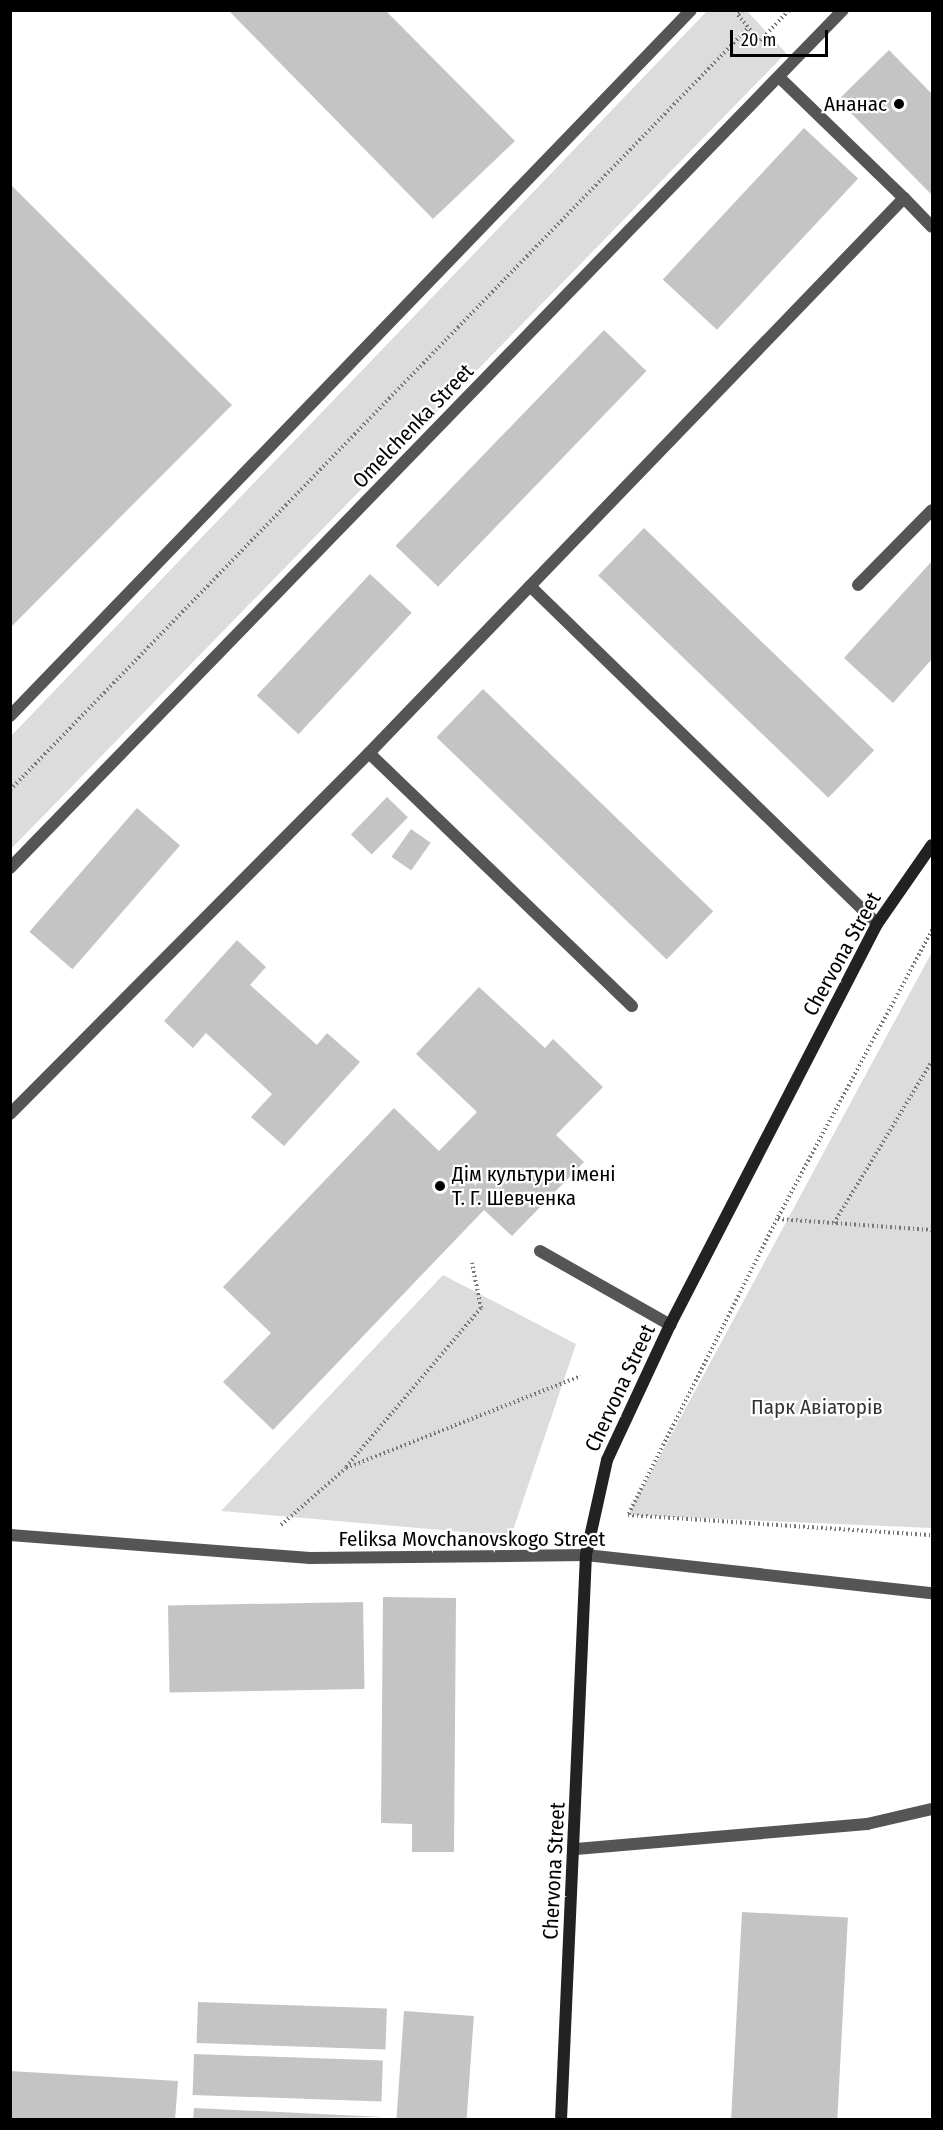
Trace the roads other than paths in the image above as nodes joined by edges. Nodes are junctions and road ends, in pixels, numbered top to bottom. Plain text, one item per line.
1 (691, 10) edge
2 (843, 10) edge
3 (780, 78) junction
4 (904, 198) junction
5 (933, 226) edge
6 (933, 510) edge
7 (858, 585) dead end
8 (530, 586) junction
9 (10, 716) edge
10 (369, 753) junction
11 (933, 845) edge
12 (10, 868) edge
13 (877, 924) junction
14 (632, 1006) dead end
15 (10, 1114) edge
16 (540, 1251) dead end
17 (670, 1325) junction
18 (10, 1535) edge
19 (586, 1555) junction
20 (933, 1593) edge
21 (933, 1809) edge
22 (576, 1849) junction
23 (561, 2120) edge

1 - 9 street
2 - 3 street, Omelchenka Street
3 - 4 street
3 - 12 street, Omelchenka Street
4 - 5 street
4 - 8 street
6 - 7 street
8 - 10 street
8 - 13 street
10 - 14 street
10 - 15 street
11 - 13 main road, Chervona Street
13 - 17 main road, Chervona Street
16 - 17 street
17 - 19 main road, Chervona Street
18 - 19 street, Feliksa Movchanovskogo Street
19 - 20 street, Feliksa Movchanovskogo Street
19 - 22 main road, Chervona Street
21 - 22 street
22 - 23 main road, Chervona Street

